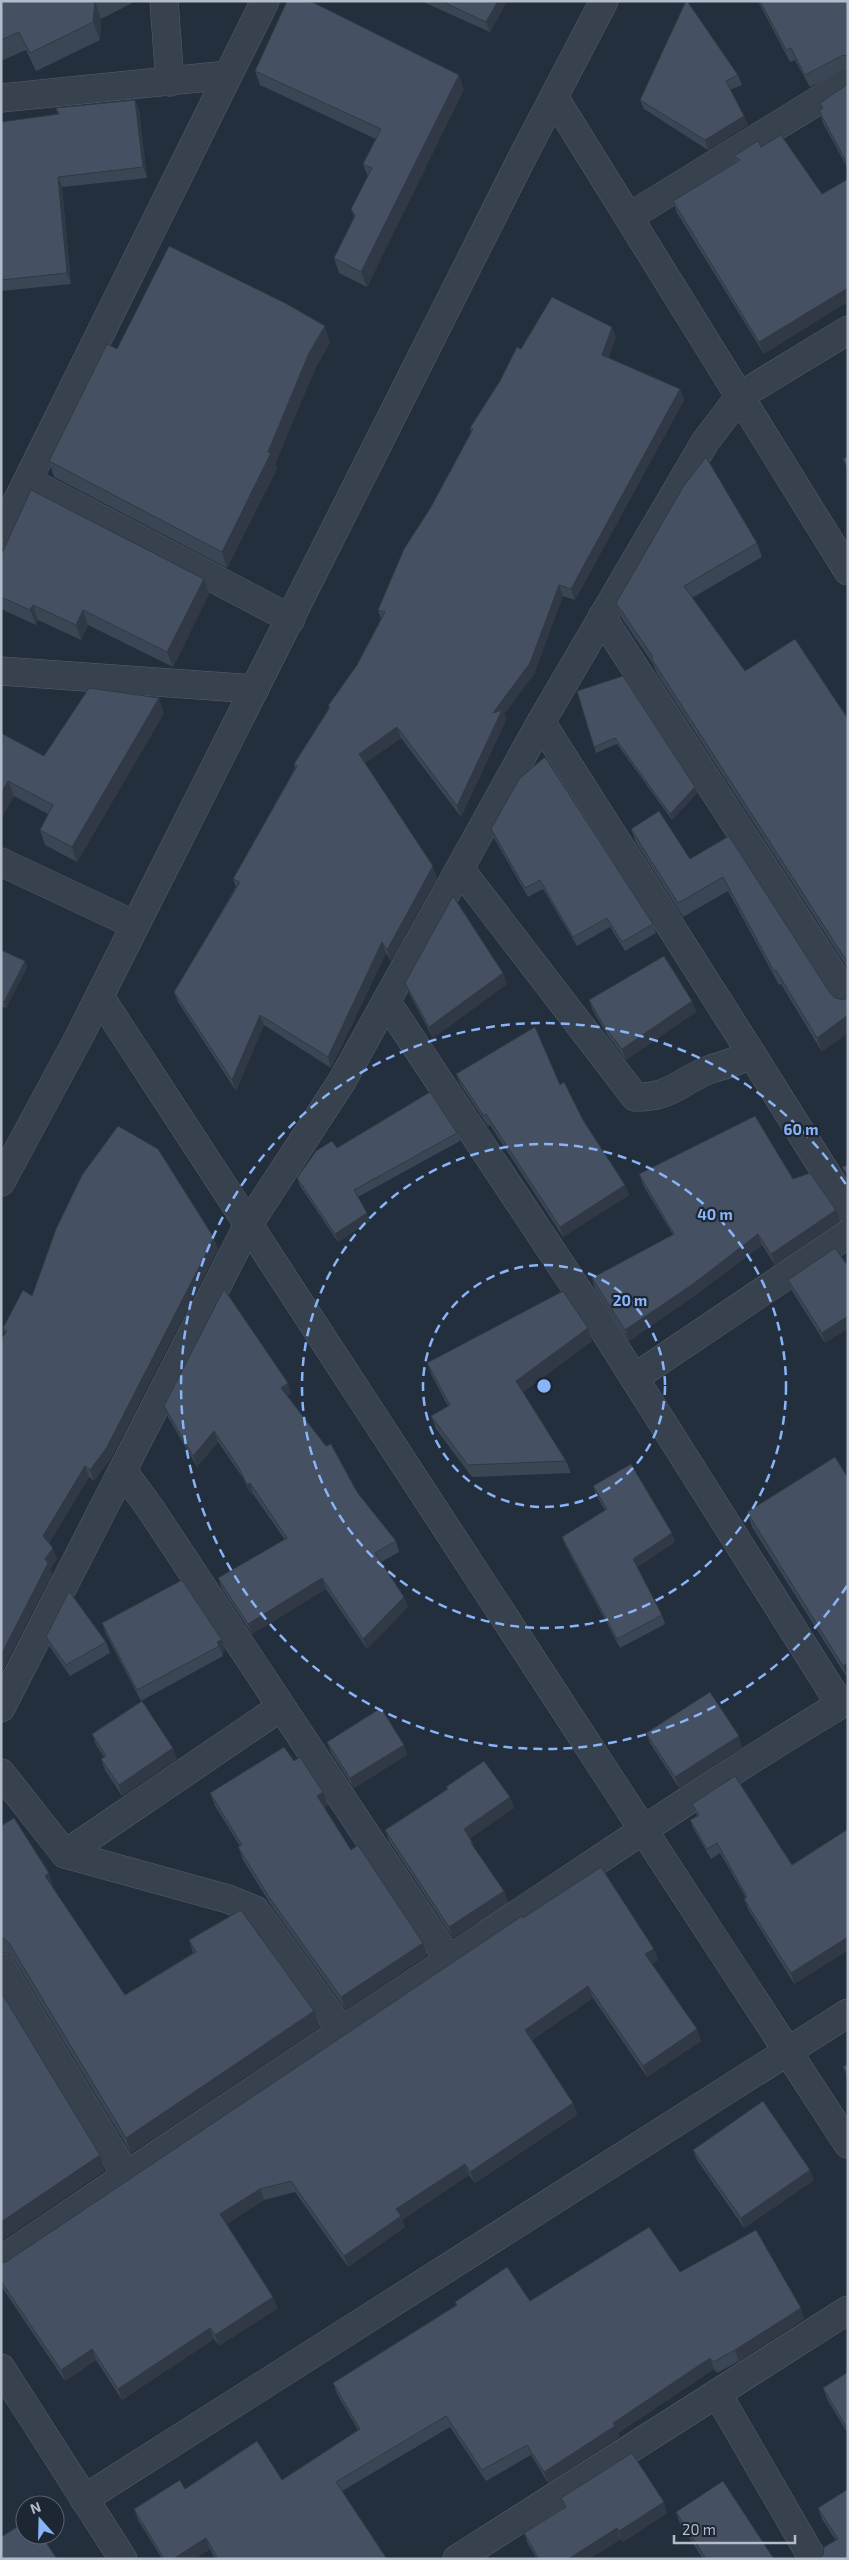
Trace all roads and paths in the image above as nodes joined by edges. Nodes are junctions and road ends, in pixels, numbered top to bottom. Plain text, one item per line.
1 (164, 1) edge
2 (265, 1) edge
3 (604, 1) edge
4 (228, 75) junction
5 (170, 82) junction
6 (848, 82) edge
7 (554, 96) junction
8 (1, 98) edge
9 (629, 217) junction
10 (848, 330) edge
11 (740, 396) junction
12 (28, 481) junction
13 (1, 534) edge
14 (848, 571) edge
15 (602, 617) junction
16 (291, 619) junction
17 (1, 671) edge
18 (255, 689) junction
19 (541, 722) junction
20 (1, 862) edge
21 (460, 869) junction
22 (135, 925) junction
23 (100, 997) junction
24 (848, 998) edge
25 (386, 1001) junction
26 (751, 1054) junction
27 (1, 1182) edge
28 (848, 1208) edge
29 (248, 1225) junction
30 (848, 1234) edge
31 (634, 1378) junction
32 (123, 1471) junction
33 (844, 1702) edge
34 (281, 1707) junction
35 (1, 1708) edge
36 (1, 1773) edge
37 (643, 1830) junction
38 (65, 1854) junction
39 (449, 1960) junction
40 (1, 1967) edge
41 (848, 2013) edge
42 (342, 2031) junction
43 (788, 2052) junction
44 (848, 2144) edge
45 (126, 2175) junction
46 (1, 2260) edge
47 (848, 2310) edge
48 (1, 2368) edge
49 (717, 2394) junction
50 (84, 2499) junction
51 (123, 2559) edge
52 (458, 2559) edge
53 (813, 2559) edge

1 - 5 street
2 - 4 street
3 - 7 street
4 - 5 street
4 - 12 street
5 - 8 street
6 - 9 street
7 - 9 street
7 - 16 street
9 - 11 street
10 - 11 street
11 - 14 street
11 - 15 street
12 - 13 street
12 - 16 street
15 - 19 street
15 - 24 street
16 - 18 street
17 - 18 street
18 - 22 street
19 - 21 street
19 - 26 street
20 - 22 street
21 - 25 street
21 - 26 street
22 - 23 street
23 - 27 street
23 - 29 street
25 - 29 street
25 - 31 street
26 - 28 street
29 - 32 street
29 - 37 street
30 - 31 street
31 - 33 street
32 - 34 street
32 - 35 street
33 - 37 street
34 - 38 street
34 - 39 street
36 - 38 street
37 - 39 street
37 - 43 street
38 - 42 street
39 - 42 street
40 - 45 street
41 - 43 street
42 - 45 street
43 - 44 street
43 - 50 street
45 - 46 street
47 - 49 street
48 - 50 street
49 - 52 street
49 - 53 street
50 - 51 street

